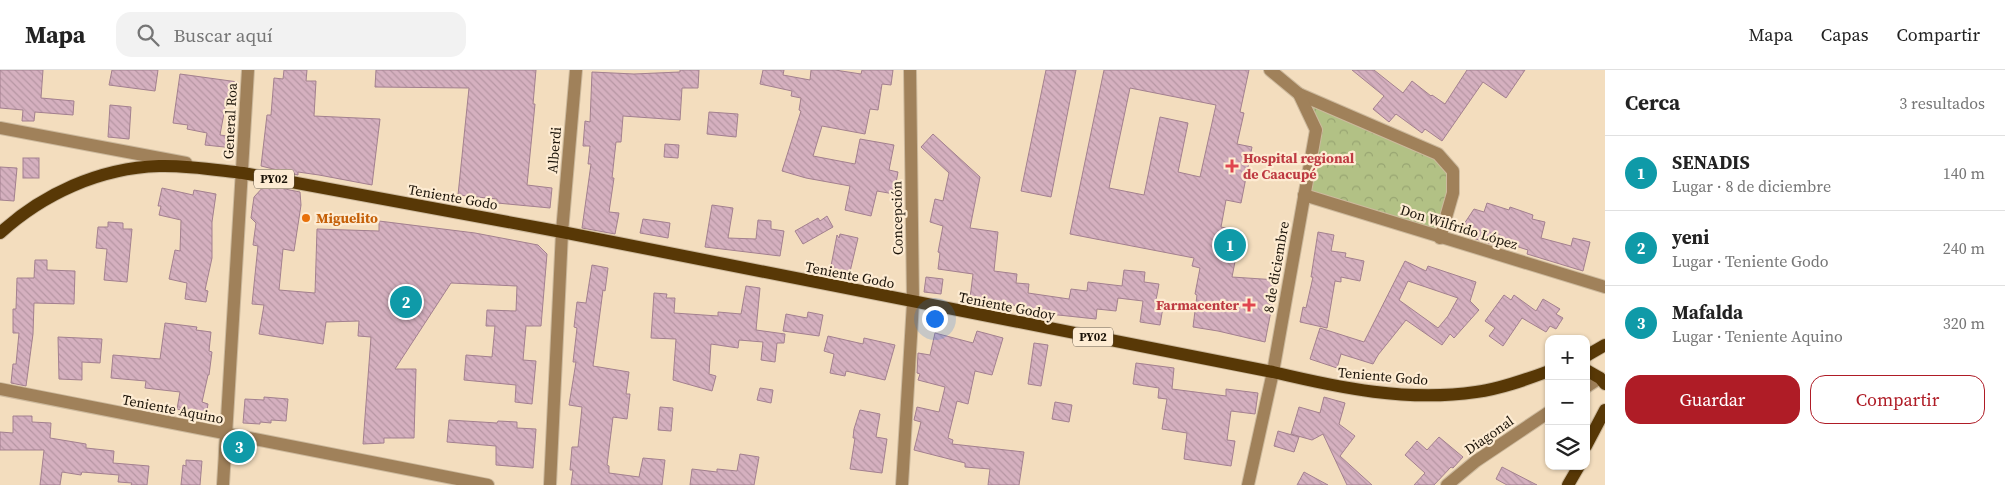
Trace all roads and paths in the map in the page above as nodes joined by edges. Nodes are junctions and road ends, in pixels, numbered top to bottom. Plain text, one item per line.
1 (248, 70) edge
2 (576, 70) edge
3 (910, 70) edge
4 (1270, 70) edge
5 (1299, 94) junction
6 (0, 128) edge
7 (243, 173) junction
8 (1304, 195) junction
9 (562, 232) junction
10 (0, 233) edge
11 (1440, 238) junction
12 (1605, 287) edge
13 (913, 303) junction
14 (1605, 345) edge
15 (1590, 354) edge
16 (1273, 372) junction
17 (1545, 372) edge
18 (1590, 373) edge
19 (1603, 381) edge
20 (1590, 386) edge
21 (0, 389) edge
22 (1605, 410) edge
23 (1545, 415) edge
24 (1605, 424) edge
25 (227, 435) junction
26 (1590, 438) edge
27 (1590, 448) edge
28 (1577, 470) edge
29 (223, 485) edge
30 (488, 485) edge
31 (550, 485) edge
32 (902, 485) edge
33 (1248, 485) edge
34 (1447, 485) edge
35 (1568, 485) edge

1 - 7 street, General Roa
2 - 9 street, Alberdi
3 - 13 street, Concepción
4 - 5 street, 8 de diciembre
5 - 8 street, 8 de diciembre
5 - 11 street
6 - 7 street
7 - 9 main road, Teniente Godo / PY02
7 - 10 main road, Teniente Godo / PY02
7 - 25 street, General Roa
8 - 11 street, Don Wilfrido López
8 - 16 street, 8 de diciembre
9 - 13 main road, Teniente Godo / PY02
9 - 31 street, Alberdi
11 - 12 street, Don Wilfrido López
13 - 16 main road, Teniente Godoy / PY02
13 - 32 street, Concepción
14 - 15 main road
16 - 17 main road, Teniente Godo / PY02
16 - 33 street, 8 de diciembre
18 - 19 main road
19 - 20 street
21 - 25 street, Teniente Aquino
22 - 26 main road
23 - 34 street, Diagonal
24 - 27 main road
25 - 29 street, General Roa
25 - 30 street, Teniente Aquino
28 - 35 main road

